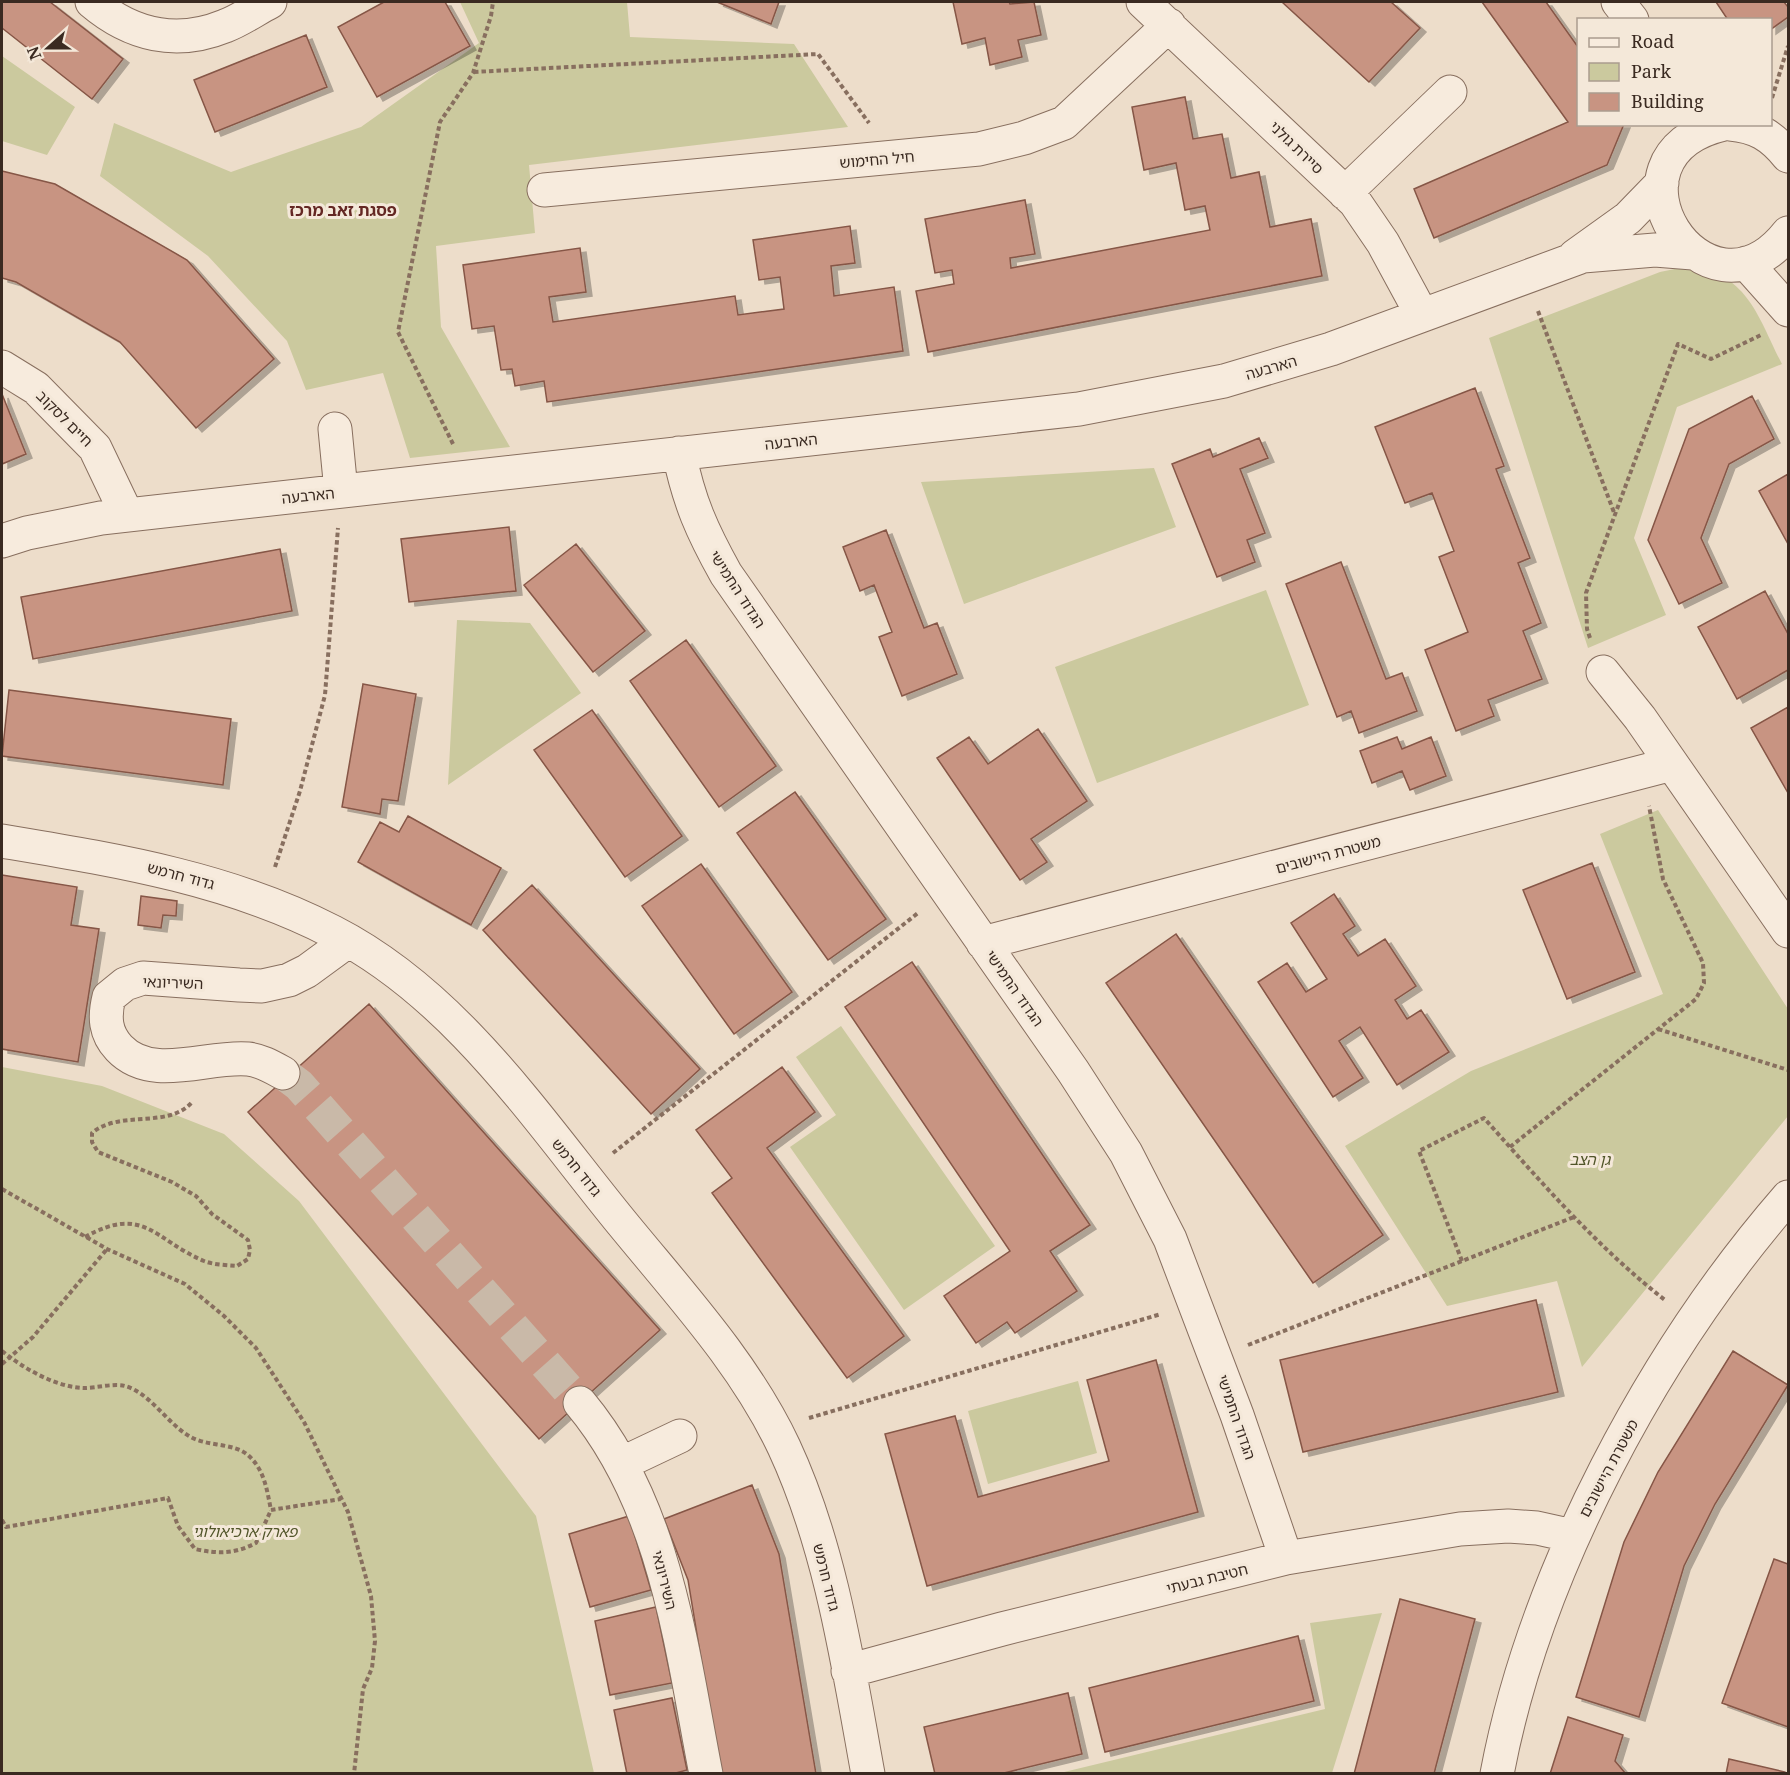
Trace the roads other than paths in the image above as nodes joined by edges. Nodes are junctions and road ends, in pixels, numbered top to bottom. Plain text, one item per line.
1 (92, 2) edge
2 (270, 2) edge
3 (1143, 2) edge
4 (1613, 2) edge
5 (1618, 2) edge
6 (1622, 18) edge
7 (1630, 18) edge
8 (1169, 25) junction
9 (1449, 92) dead end
10 (1717, 126) edge
11 (1739, 126) edge
12 (1673, 138) edge
13 (1785, 149) edge
14 (1662, 183) junction
15 (544, 190) dead end
16 (1345, 193) junction
17 (1788, 233) edge
18 (1693, 253) junction
19 (1563, 262) junction
20 (1746, 263) junction
21 (1422, 315) junction
22 (1779, 321) edge
23 (2, 368) edge
24 (334, 429) dead end
25 (679, 453) junction
26 (341, 491) junction
27 (127, 515) junction
28 (2, 541) edge
29 (1603, 672) road end
30 (1658, 768) junction
31 (2, 841) edge
32 (1788, 931) edge
33 (348, 941) junction
34 (983, 943) junction
35 (283, 1073) tunnel mouth
36 (1788, 1197) edge
37 (580, 1403) tunnel mouth
38 (680, 1436) dead end
39 (623, 1463) junction
40 (1573, 1536) junction
41 (1286, 1558) junction
42 (848, 1671) junction
43 (706, 1773) edge
44 (868, 1773) edge
45 (1497, 1773) edge

1 - 2 street
3 - 8 street, סיירת גולני
4 - 6 street
5 - 7 street
8 - 15 street, חיל החימוש
8 - 16 street, סיירת גולני
9 - 16 street
10 - 12 street
11 - 13 street
12 - 14 street
14 - 18 street
14 - 19 street, הארבעה
16 - 21 street, סיירת גולני
17 - 20 street
18 - 19 street, הארבעה
18 - 20 street
19 - 21 street, הארבעה
20 - 22 street
21 - 25 street, הארבעה
23 - 27 street, חיים לסקוב
24 - 26 street
25 - 26 street, הארבעה
25 - 34 street, הגדוד החמישי
26 - 27 street, הארבעה
27 - 28 street, הארבעה
29 - 30 street
30 - 32 street
30 - 34 street, משטרת היישובים
31 - 33 street, גדוד חרמש
33 - 35 street, השיריונאי
33 - 42 street, גדוד חרמש
34 - 41 street, הגדוד החמישי
36 - 40 street, משטרת היישובים
37 - 39 street, השיריונאי
38 - 39 street
39 - 43 street, השיריונאי
40 - 41 street, חטיבת גבעתי
40 - 45 street, משטרת היישובים
41 - 42 street, חטיבת גבעתי
42 - 44 street, גדוד חרמש

